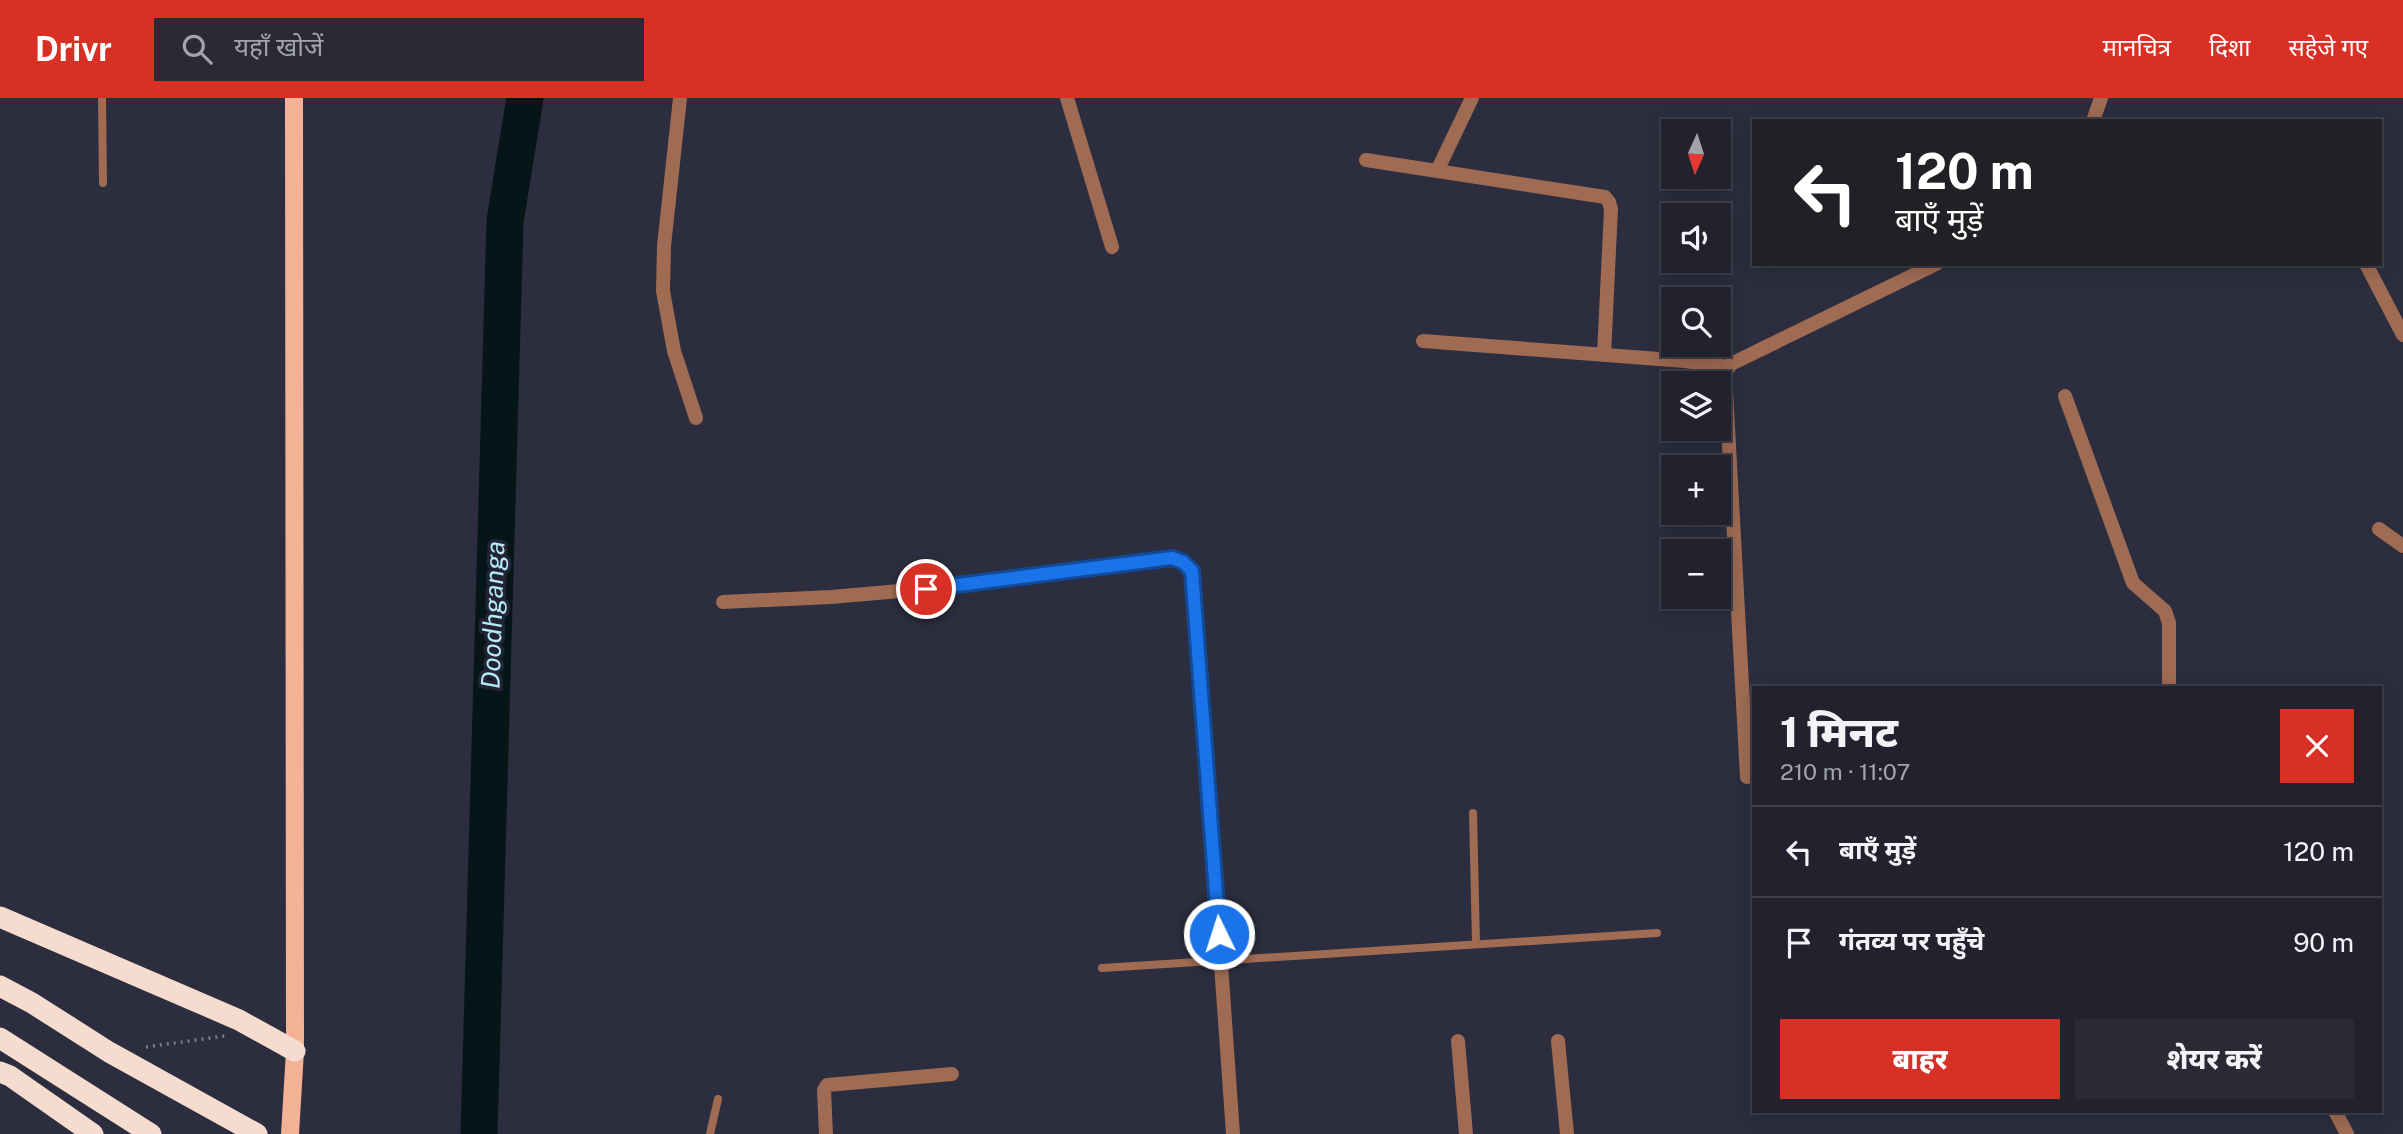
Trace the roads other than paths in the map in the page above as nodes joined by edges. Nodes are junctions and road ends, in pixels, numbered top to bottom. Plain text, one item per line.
1 (102, 98) edge
2 (295, 98) edge
3 (680, 98) edge
4 (1067, 98) edge
5 (1472, 98) edge
6 (2101, 98) edge
7 (2094, 119) edge
8 (1366, 160) dead end
9 (1437, 171) junction
10 (103, 183) dead end
11 (1112, 247) dead end
12 (1932, 266) edge
13 (2367, 266) edge
14 (2403, 335) edge
15 (1423, 341) dead end
16 (1604, 355) junction
17 (1728, 367) junction
18 (2065, 397) dead end
19 (696, 418) dead end
20 (2379, 529) dead end
21 (2403, 547) edge
22 (723, 602) dead end
23 (2169, 686) edge
24 (1747, 777) dead end
25 (1473, 813) dead end
26 (0, 916) edge
27 (1657, 933) dead end
28 (1476, 943) junction
29 (1221, 961) junction
30 (1102, 968) dead end
31 (0, 986) edge
32 (0, 1038) edge
33 (1458, 1041) dead end
34 (1558, 1041) dead end
35 (295, 1051) junction
36 (0, 1072) edge
37 (952, 1074) dead end
38 (718, 1099) dead end
39 (2336, 1113) edge
40 (93, 1134) edge
41 (151, 1134) edge
42 (257, 1134) edge
43 (290, 1134) edge
44 (710, 1134) edge
45 (826, 1134) edge
46 (1233, 1134) edge
47 (1466, 1134) edge
48 (1567, 1134) edge
49 (2347, 1134) edge

1 - 10 lane
2 - 35 main road
3 - 19 street
4 - 11 street
5 - 9 street
6 - 7 street
8 - 9 street
9 - 16 street
12 - 17 street
13 - 14 street
15 - 16 street
16 - 17 street
17 - 24 street
18 - 23 street
20 - 21 street
22 - 29 street
25 - 28 lane
26 - 35 highway
27 - 28 lane
28 - 29 lane
29 - 30 lane
29 - 46 street
31 - 42 highway
32 - 41 highway
33 - 47 street
34 - 48 street
35 - 43 main road
36 - 40 highway
37 - 45 street
38 - 44 lane
39 - 49 street

